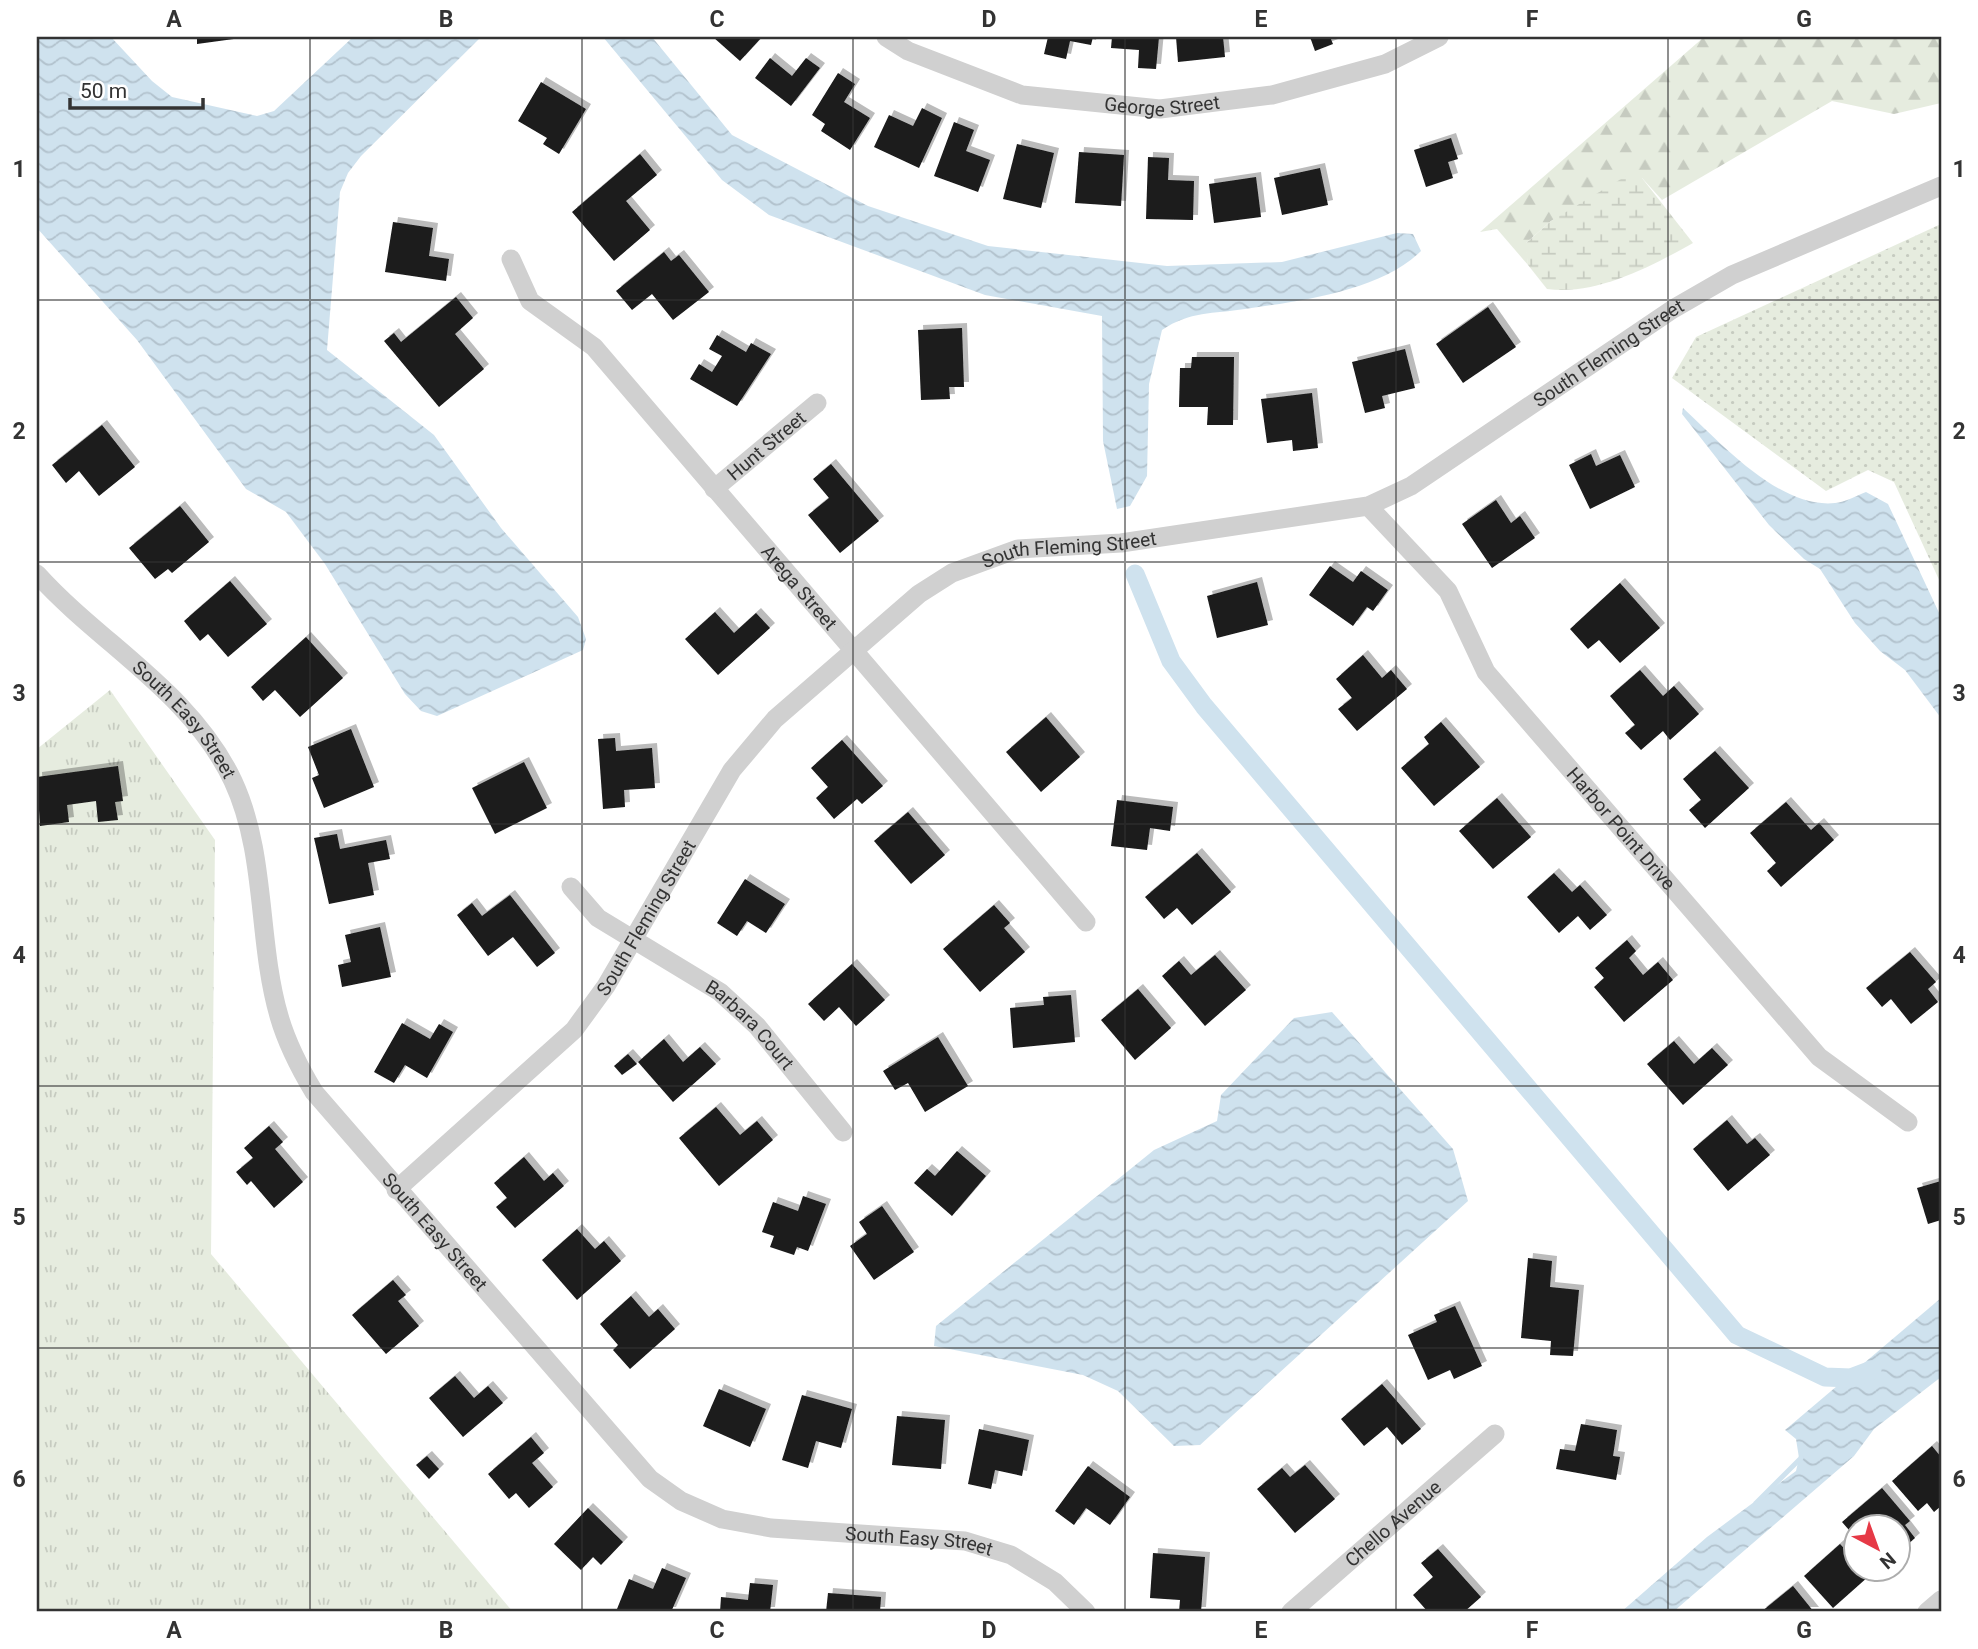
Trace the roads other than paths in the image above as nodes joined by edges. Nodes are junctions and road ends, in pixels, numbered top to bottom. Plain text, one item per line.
1 (886, 37) edge
2 (1439, 37) edge
3 (1941, 186) edge
4 (511, 259) dead end
5 (817, 403) dead end
6 (714, 489) junction
7 (1368, 506) junction
8 (37, 574) edge
9 (852, 650) junction
10 (571, 887) dead end
11 (1086, 922) dead end
12 (634, 940) junction
13 (1908, 1122) dead end
14 (843, 1132) dead end
15 (396, 1190) junction
16 (1495, 1434) dead end
17 (1941, 1600) edge
18 (1086, 1612) edge
19 (1291, 1612) edge
20 (1927, 1612) edge

1 - 2 street, George Street
3 - 7 street, South Fleming Street
4 - 6 street, Arega Street
5 - 6 street, Hunt Street
6 - 9 street, Arega Street
7 - 9 street, South Fleming Street
7 - 13 street, Harbor Point Drive
8 - 15 street, South Easy Street
9 - 11 street, Arega Street
9 - 12 street, South Fleming Street
10 - 12 street, Barbara Court
12 - 14 street, Barbara Court
12 - 15 street, South Fleming Street
15 - 18 street, South Easy Street
16 - 19 street, Chello Avenue
17 - 20 street

